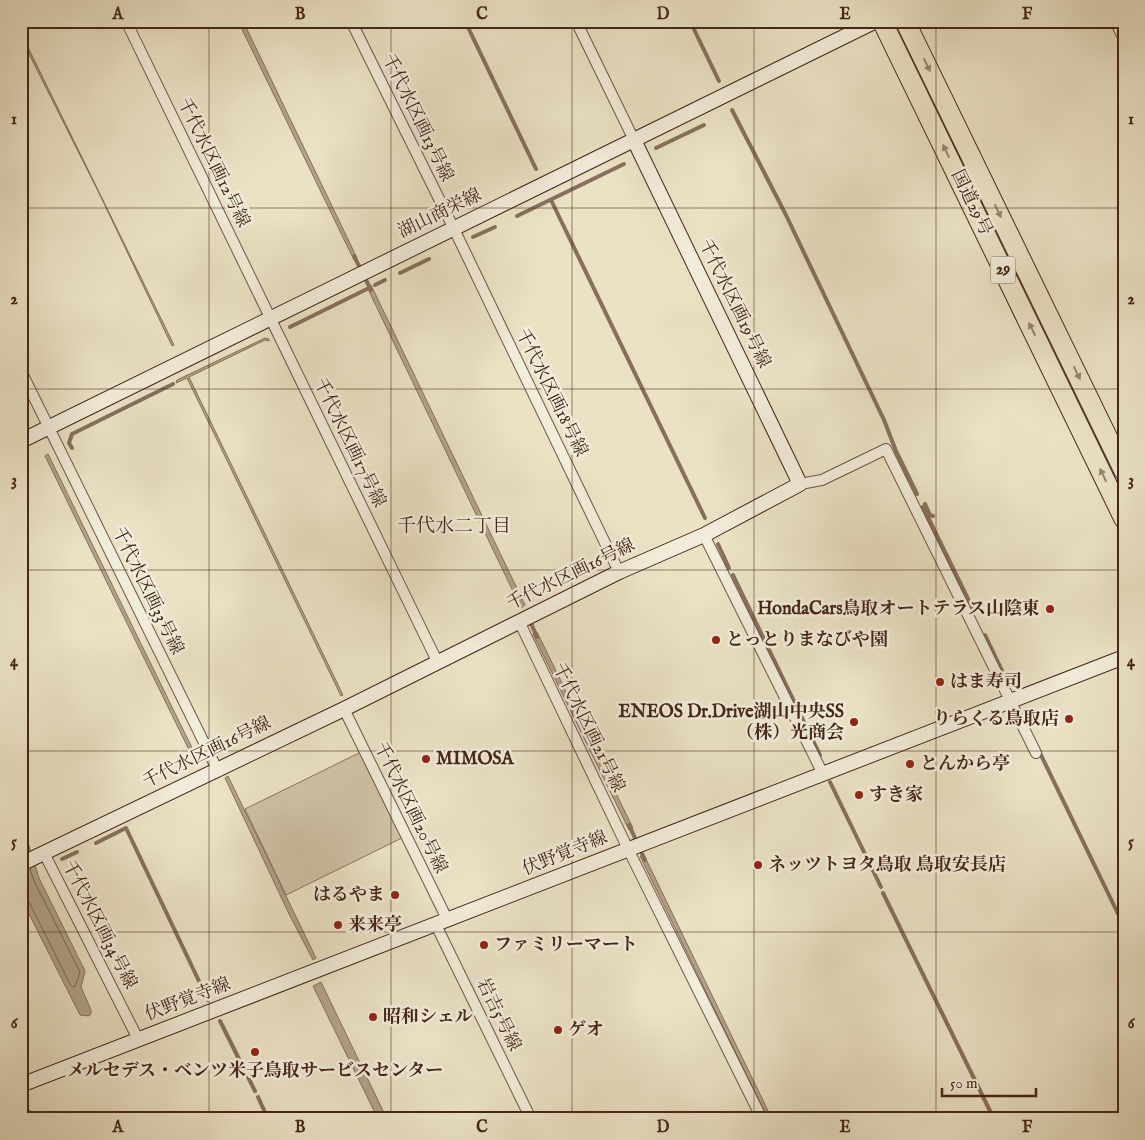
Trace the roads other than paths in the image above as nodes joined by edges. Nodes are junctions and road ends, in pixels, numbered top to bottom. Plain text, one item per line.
1 (126, 21) edge
2 (351, 21) edge
3 (576, 21) edge
4 (876, 21) edge
5 (882, 21) edge
6 (906, 21) edge
7 (1115, 21) edge
8 (1124, 39) edge
9 (634, 140) junction
10 (454, 229) junction
11 (270, 319) junction
12 (21, 371) edge
13 (49, 427) junction
14 (21, 441) edge
15 (1124, 471) edge
16 (800, 484) junction
17 (1124, 519) edge
18 (704, 535) junction
19 (619, 572) junction
20 (519, 621) junction
21 (1124, 657) edge
22 (437, 661) junction
23 (1010, 701) junction
24 (344, 709) junction
25 (1036, 753) dead end
26 (216, 769) junction
27 (823, 774) junction
28 (628, 849) junction
29 (44, 853) junction
30 (21, 864) edge
31 (442, 923) junction
32 (138, 1039) junction
33 (21, 1085) edge
34 (21, 1107) edge
35 (28, 1119) edge
36 (531, 1119) edge
37 (762, 1119) edge

1 - 11 street, 千代水区画12号線
2 - 10 street, 千代水区画13号線
3 - 9 street
4 - 9 street, 湖山商栄線
17 -> 5 highway, 国道29号 / 29
6 -> 15 highway, 国道29号 / 29
7 - 8 street
9 - 10 street, 湖山商栄線
9 - 16 street, 千代水区画19号線
10 - 11 street, 湖山商栄線
10 - 19 street, 千代水区画18号線
11 - 13 street, 湖山商栄線
11 - 22 street, 千代水区画17号線
12 - 13 street, 千代水区画33号線
13 - 14 street, 湖山商栄線
13 - 26 street, 千代水区画33号線
16 - 18 street, 千代水区画16号線
16 - 23 street, 千代水区画16号線
18 - 19 street, 千代水区画16号線
18 - 27 street
19 - 20 street, 千代水区画16号線
20 - 22 street, 千代水区画16号線
20 - 28 street, 千代水区画21号線
21 - 23 street, 伏野覚寺線
22 - 24 street, 千代水区画16号線
23 - 25 street
23 - 27 street, 伏野覚寺線
24 - 26 street, 千代水区画16号線
24 - 31 street, 千代水区画20号線
26 - 29 street, 千代水区画16号線
27 - 28 street, 伏野覚寺線
28 - 31 street, 伏野覚寺線
28 - 37 street, 千代水区画21号線
29 - 30 street, 千代水区画16号線
29 - 32 street, 千代水区画34号線
31 - 32 street, 伏野覚寺線
31 - 36 street, 岩吉5号線
32 - 33 street, 伏野覚寺線
34 - 35 street

